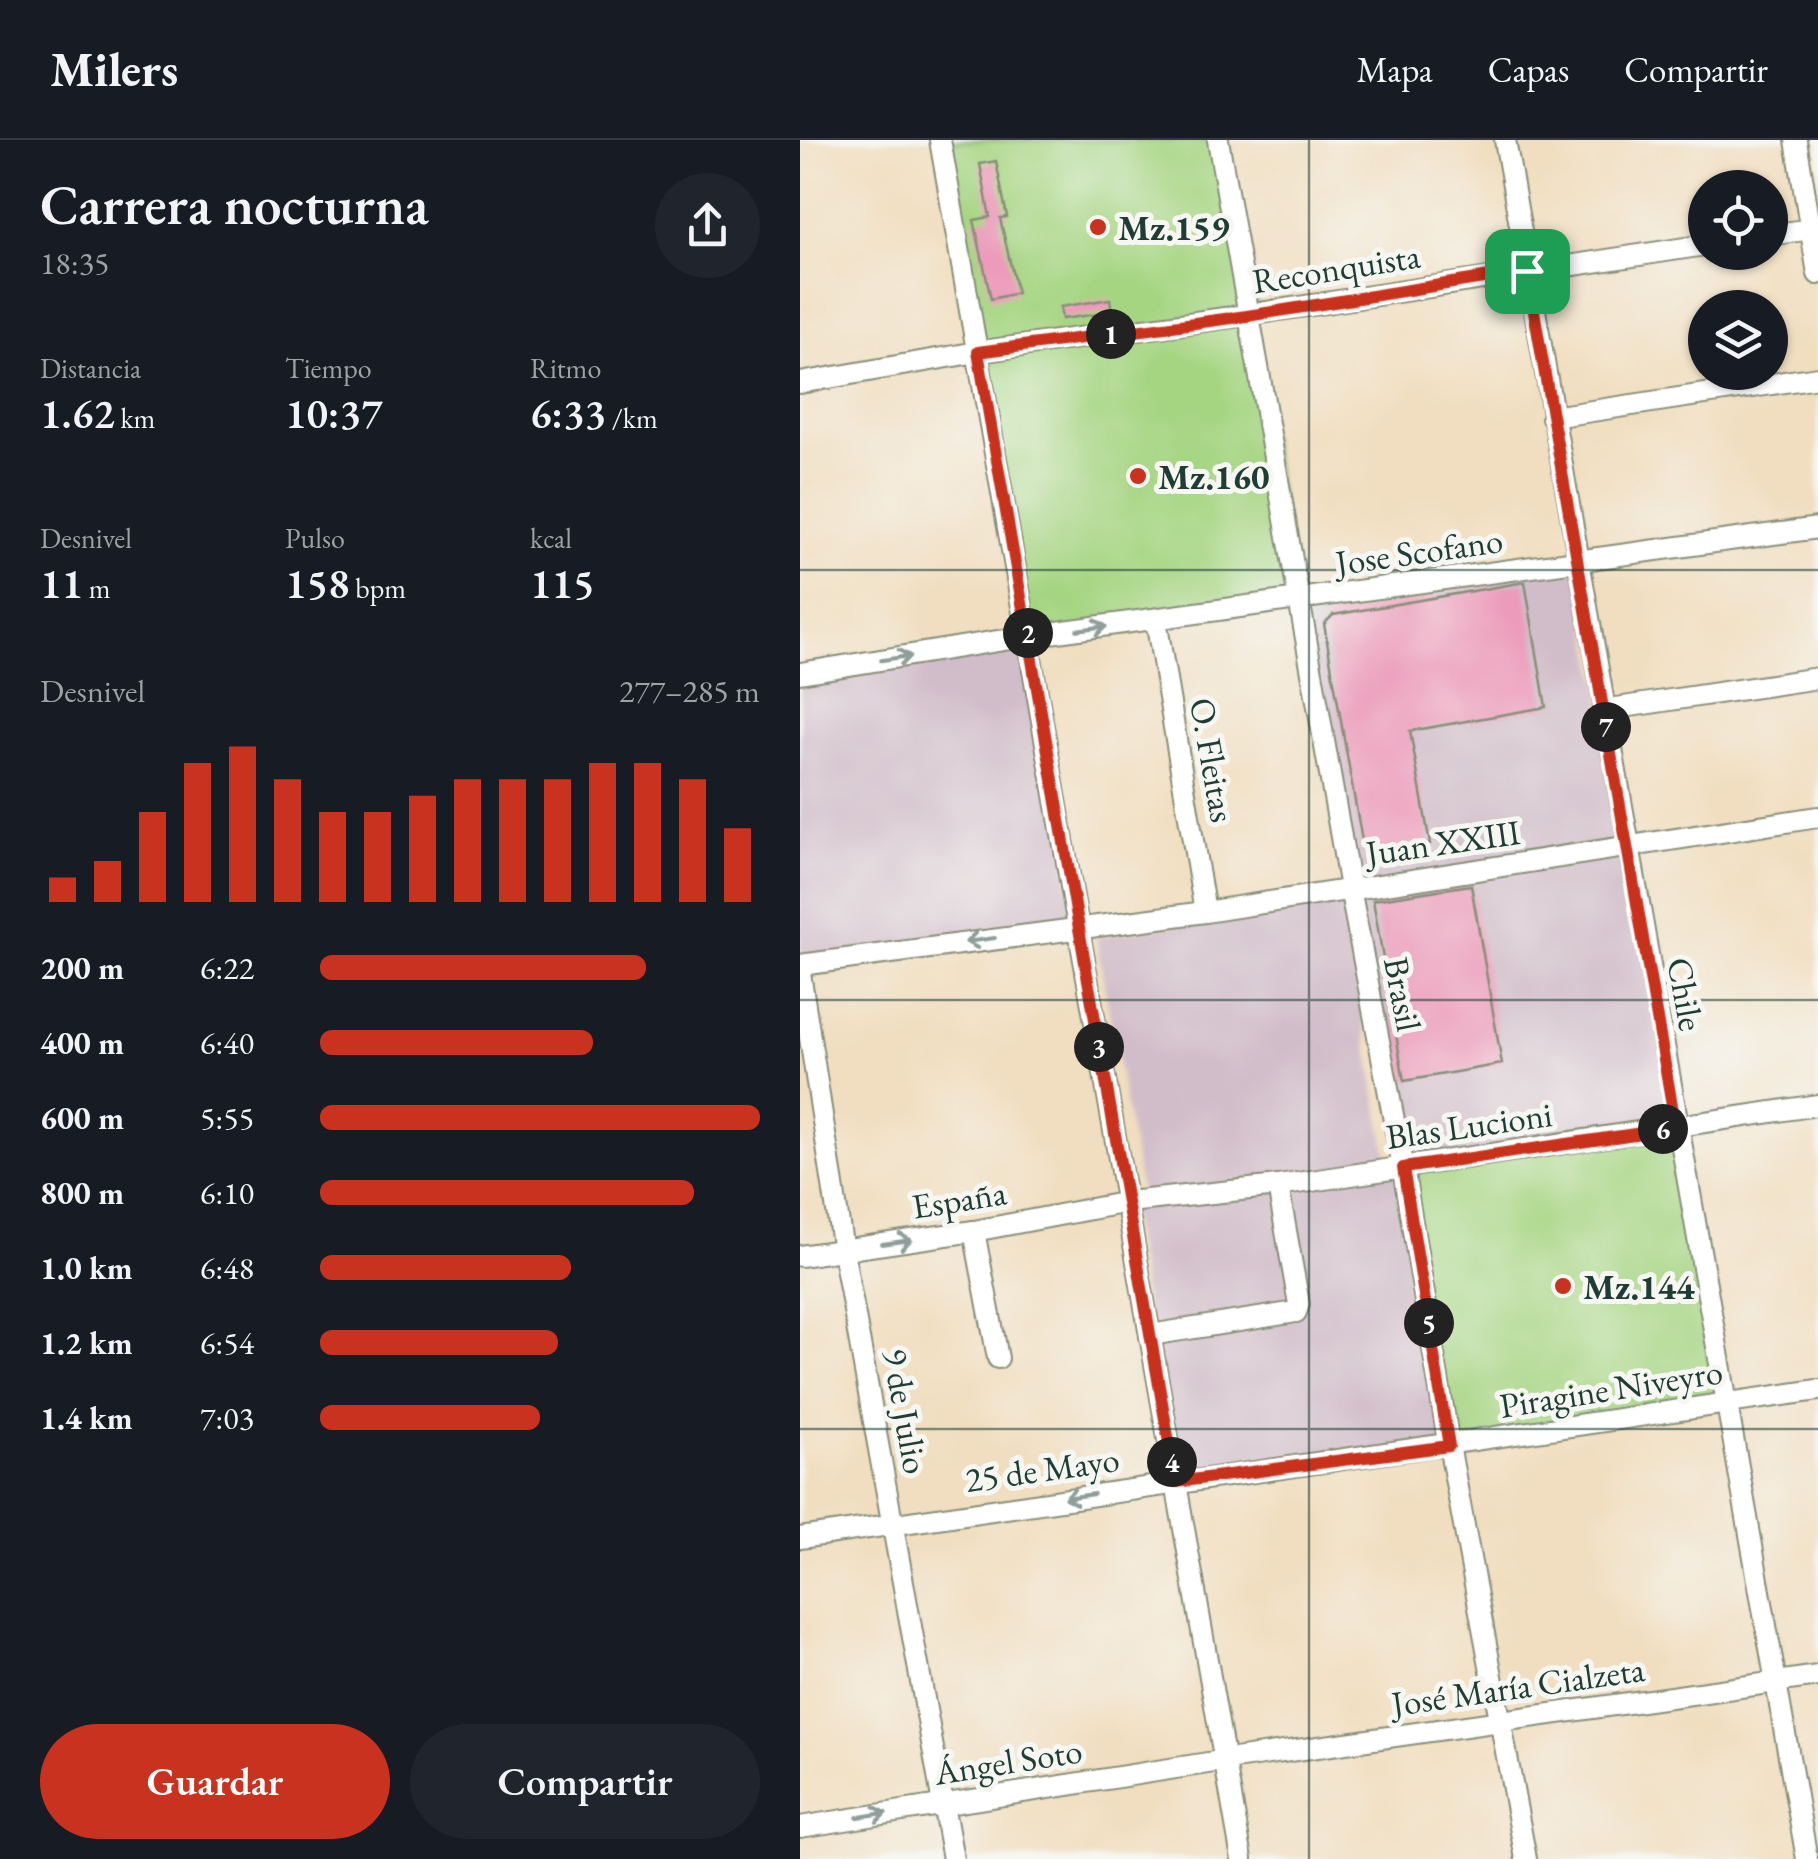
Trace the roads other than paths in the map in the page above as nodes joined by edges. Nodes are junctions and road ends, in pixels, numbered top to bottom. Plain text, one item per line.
1 (940, 140) edge
2 (1218, 140) edge
3 (1504, 140) edge
4 (1796, 140) edge
5 (1814, 229) edge
6 (1788, 233) edge
7 (1688, 247) edge
8 (1527, 271) junction
9 (1818, 274) edge
10 (1247, 316) junction
11 (978, 352) junction
12 (1818, 377) edge
13 (800, 382) edge
14 (1552, 417) junction
15 (1818, 528) edge
16 (1577, 562) junction
17 (1298, 601) junction
18 (1156, 620) junction
19 (1028, 636) junction
20 (800, 673) edge
21 (1818, 678) edge
22 (1603, 710) junction
23 (1818, 818) edge
24 (1627, 848) junction
25 (1350, 888) junction
26 (1205, 912) junction
27 (1077, 927) junction
28 (800, 965) edge
29 (800, 973) edge
30 (1818, 1105) edge
31 (1676, 1128) junction
32 (1403, 1168) junction
33 (1278, 1186) junction
34 (1128, 1202) junction
35 (974, 1232) junction
36 (844, 1250) junction
37 (800, 1256) edge
38 (1150, 1335) junction
39 (998, 1358) dead end
40 (1818, 1390) edge
41 (1725, 1404) junction
42 (1449, 1446) junction
43 (1176, 1482) junction
44 (893, 1524) junction
45 (800, 1538) edge
46 (1818, 1676) edge
47 (1775, 1681) junction
48 (1500, 1722) junction
49 (1226, 1760) junction
50 (944, 1804) junction
51 (800, 1827) edge
52 (1810, 1830) edge
53 (953, 1859) edge
54 (1242, 1859) edge
55 (1526, 1859) edge
56 (1807, 1859) edge

1 - 11 street
2 - 10 street, Brasil
3 - 8 street, Chile
4 - 5 street
5 - 6 street
5 - 9 street
7 - 8 street, Reconquista
8 - 10 street, Reconquista
8 - 14 street, Chile
10 - 11 street, Reconquista
10 - 17 street, Brasil
11 - 13 street, Reconquista
11 - 19 street
12 - 14 street
14 - 16 street, Chile
15 - 16 street, Jose Scofano
16 - 17 street, Jose Scofano
16 - 22 street, Chile
17 - 18 street, Jose Scofano
17 - 25 street, Brasil
19 -> 18 street, Jose Scofano
18 - 26 street, O. Fleitas
20 -> 19 street, Jose Scofano
19 - 27 street
21 - 22 street
22 - 24 street, Chile
23 - 24 street, Juan XXIII
24 - 25 street, Juan XXIII
24 - 31 street, Chile
25 - 26 street, Juan XXIII
25 - 32 street, Brasil
26 - 27 street, Juan XXIII
27 -> 28 street, Juan XXIII
27 - 34 street
29 - 36 street, 9 de Julio
30 - 31 street, Blas Lucioni
31 - 32 street, Blas Lucioni
31 - 41 street, Chile
32 - 33 street, Blas Lucioni
32 - 42 street, Brasil
33 - 34 street, Blas Lucioni
33 - 38 street
34 - 35 street, España
34 - 38 street
36 -> 35 street, España
35 - 39 street
36 - 37 street, España
36 - 44 street, 9 de Julio
38 - 43 street
40 - 41 street, Piragine Niveyro
41 - 42 street, Piragine Niveyro
41 - 47 street, Chile
42 - 43 street, Piragine Niveyro
42 - 48 street, Brasil
43 -> 44 street, 25 de Mayo
43 - 49 street
44 - 45 street, 25 de Mayo
44 - 50 street, 9 de Julio
46 - 47 street, José María Cialzeta
47 - 48 street, José María Cialzeta
47 - 52 street, Chile
48 - 49 street, José María Cialzeta
48 - 55 street, Brasil
49 - 50 street, Ángel Soto
49 - 54 street
51 -> 50 street, Ángel Soto
50 - 53 street, 9 de Julio
52 - 56 street, Chile

